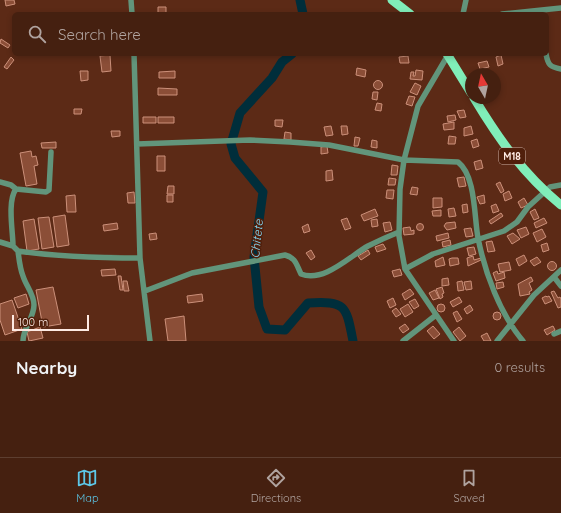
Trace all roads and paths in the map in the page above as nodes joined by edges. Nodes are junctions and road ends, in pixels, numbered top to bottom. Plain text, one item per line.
1 (131, 0) edge
2 (466, 0) edge
3 (397, 1) edge
4 (561, 8) edge
5 (132, 12) edge
6 (408, 12) edge
7 (463, 12) edge
8 (539, 12) edge
9 (134, 56) edge
10 (446, 56) edge
11 (448, 56) edge
12 (546, 56) edge
13 (561, 69) edge
14 (465, 83) edge
15 (478, 104) edge
16 (138, 144) junction
17 (51, 152) dead end
18 (404, 160) junction
19 (0, 182) edge
20 (561, 185) edge
21 (16, 189) junction
22 (544, 191) junction
23 (561, 205) edge
24 (399, 232) junction
25 (478, 238) junction
26 (0, 242) edge
27 (13, 246) junction
28 (18, 252) junction
29 (140, 258) junction
30 (405, 269) junction
31 (561, 270) edge
32 (554, 277) junction
33 (561, 286) edge
34 (145, 291) junction
35 (436, 315) junction
36 (510, 324) junction
37 (561, 330) edge
38 (554, 334) dead end
39 (24, 341) edge
40 (150, 341) edge
41 (403, 341) edge
42 (454, 341) edge
43 (497, 341) edge
44 (523, 341) edge

1 - 5 street
2 - 7 street
3 - 6 main road
4 - 8 street
9 - 16 street
10 - 18 street
11 - 14 main road
12 - 13 street
15 - 22 main road, M18
16 - 18 street
16 - 29 street
17 - 21 street
18 - 24 street
18 - 25 street
19 - 21 street
20 - 22 street
21 - 27 street
22 - 23 main road, M18
22 - 25 street
24 - 30 street
24 - 34 street
25 - 30 street
25 - 36 street
26 - 27 street
27 - 28 street
28 - 29 street
28 - 39 street
29 - 34 street
30 - 35 street
31 - 32 street
32 - 33 street
32 - 36 street
34 - 40 street
35 - 41 street
35 - 42 street
36 - 43 street
36 - 44 street
37 - 38 street

